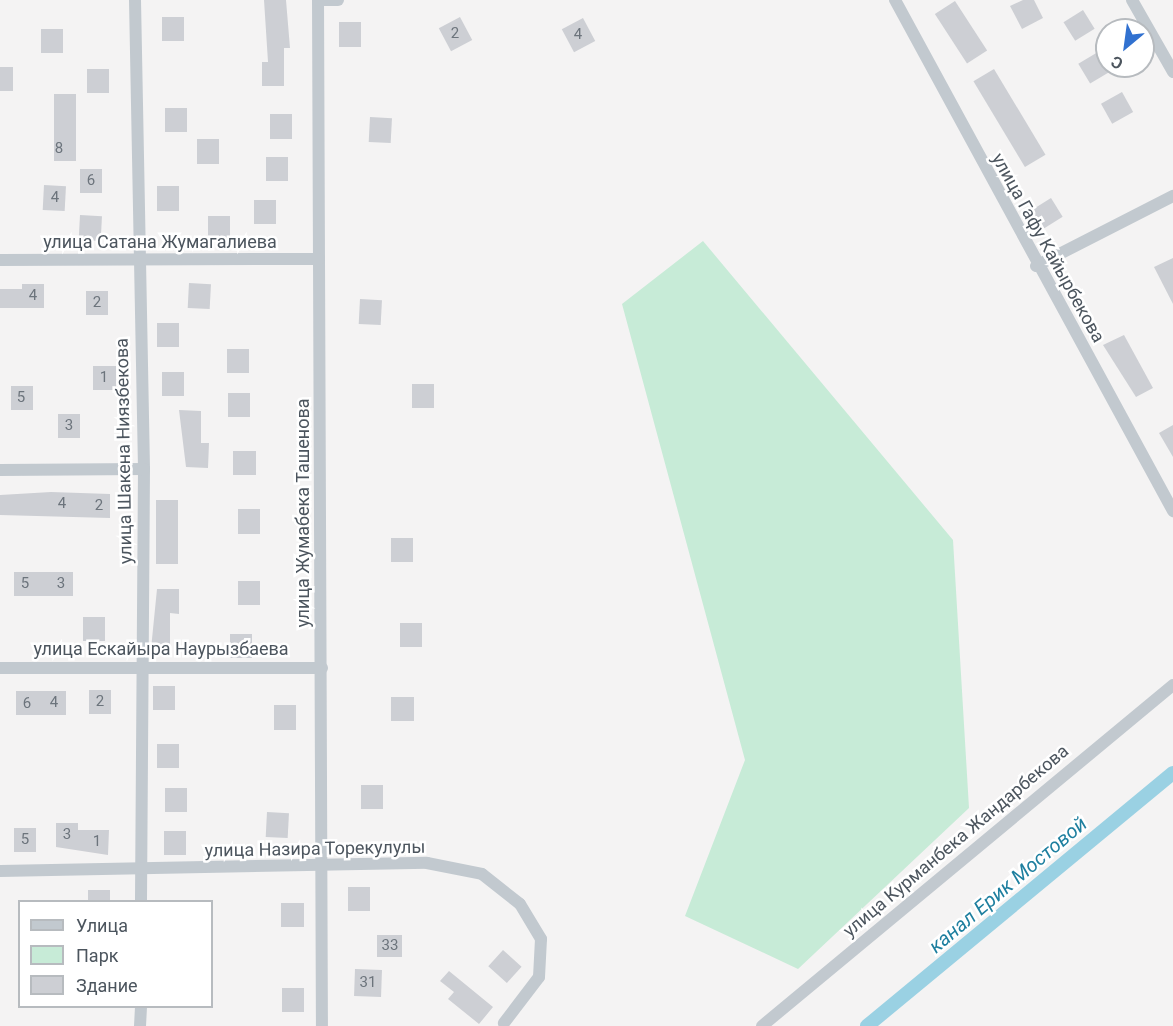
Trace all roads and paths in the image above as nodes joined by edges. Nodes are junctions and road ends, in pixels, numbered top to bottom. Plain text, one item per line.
1 (135, 0) edge
2 (318, 0) edge
3 (338, 0) edge
4 (895, 0) edge
5 (1132, 0) edge
6 (1173, 72) edge
7 (1173, 196) edge
8 (140, 259) junction
9 (320, 259) junction
10 (0, 260) edge
11 (1036, 266) junction
12 (144, 469) junction
13 (0, 470) edge
14 (1173, 511) edge
15 (143, 666) junction
16 (0, 668) edge
17 (322, 668) junction
18 (1173, 685) edge
19 (323, 864) junction
20 (0, 871) edge
21 (141, 871) junction
22 (141, 900) edge
23 (141, 1008) edge
24 (504, 1023) dead end
25 (140, 1026) edge
26 (322, 1026) edge
27 (762, 1026) edge

1 - 8 street, улица Шакена Ниязбекова
2 - 3 street
2 - 9 street, улица Жумабека Ташенова
4 - 11 street, улица Гафу Кайырбекова
5 - 6 street
7 - 11 street
8 - 9 street, улица Сатана Жумагалиева
8 - 10 street, улица Сатана Жумагалиева
8 - 12 street, улица Шакена Ниязбекова
9 - 17 street, улица Жумабека Ташенова
11 - 14 street, улица Гафу Кайырбекова
12 - 13 street
12 - 15 street, улица Шакена Ниязбекова
15 - 16 street, улица Ескайыра Наурызбаева
15 - 17 street, улица Ескайыра Наурызбаева
15 - 21 street, улица Шакена Ниязбекова
17 - 19 street, улица Жумабека Ташенова
18 - 27 street, улица Курманбека Жандарбекова
19 - 21 street, улица Назира Торекулулы
19 - 24 street, улица Назира Торекулулы
19 - 26 street, улица Жумабека Ташенова
20 - 21 street, улица Назира Торекулулы
21 - 22 street, улица Шакена Ниязбекова
23 - 25 street

